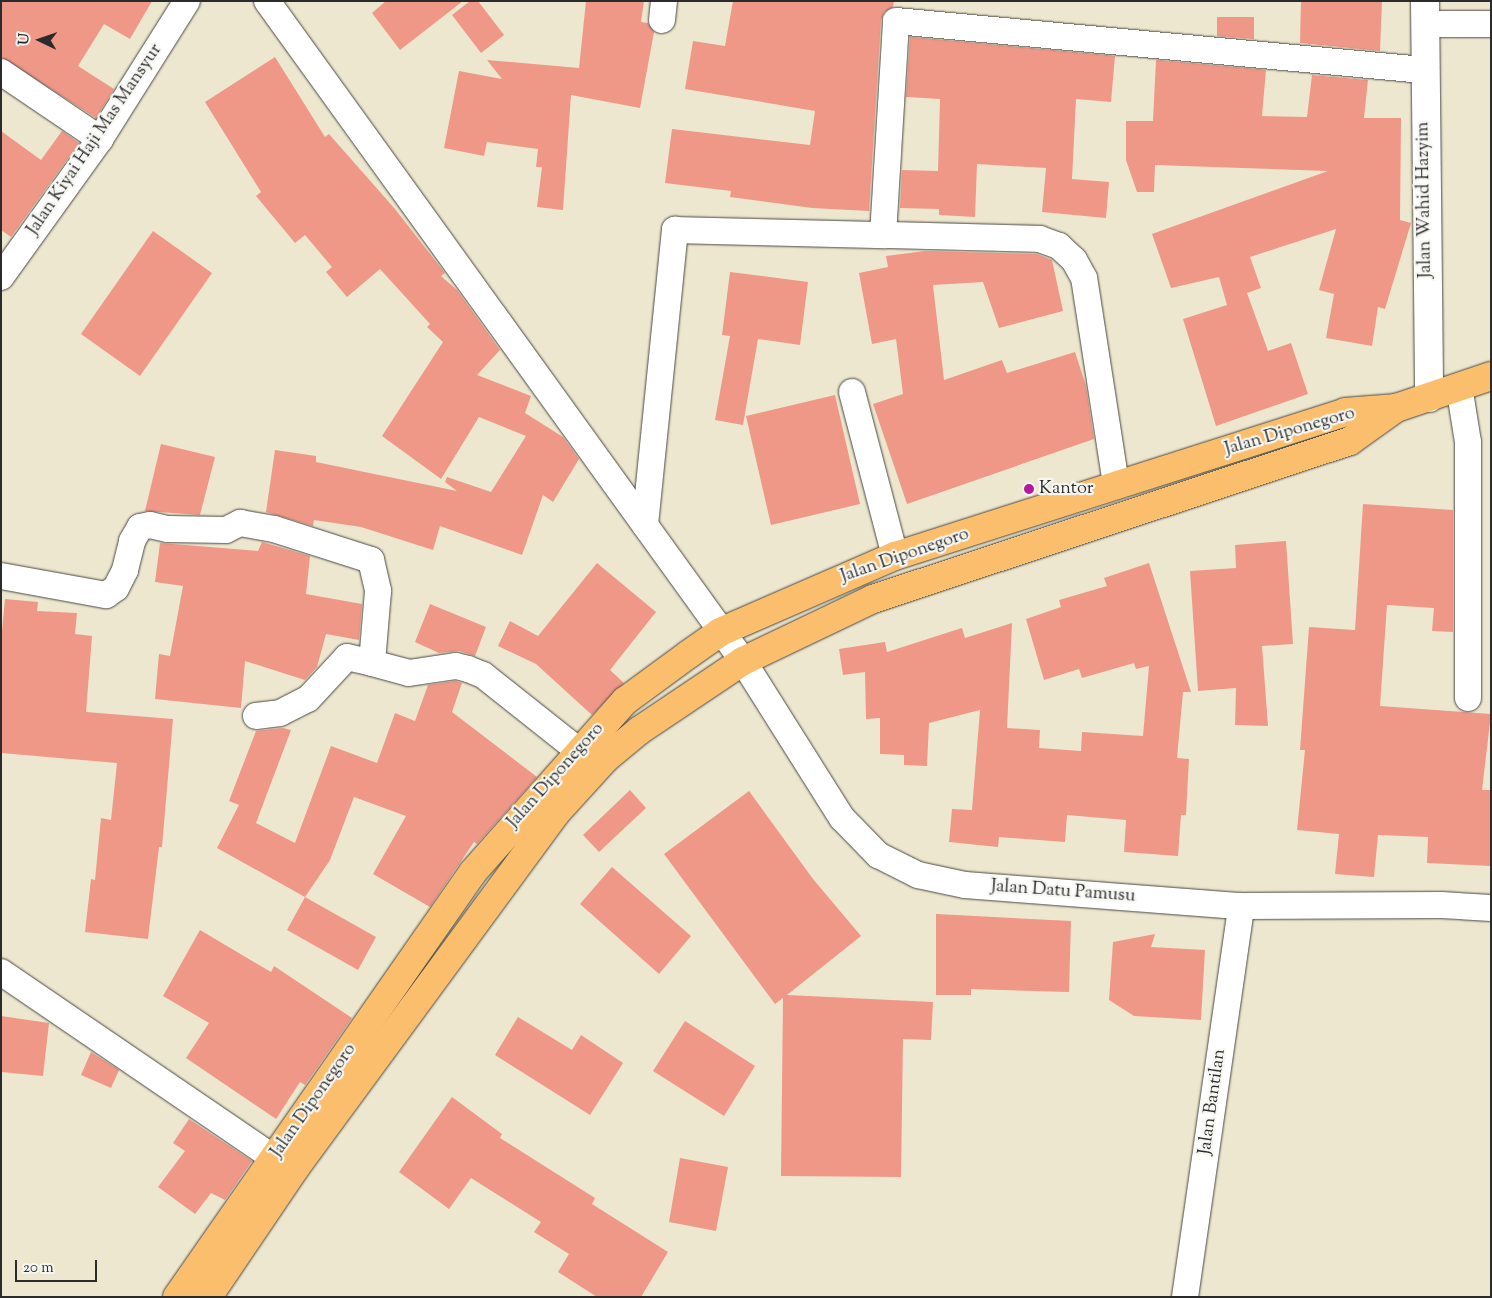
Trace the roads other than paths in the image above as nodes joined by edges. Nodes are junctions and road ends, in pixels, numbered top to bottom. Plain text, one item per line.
1 (187, 1) edge
2 (267, 1) edge
3 (896, 11) edge
4 (1425, 13) edge
5 (1491, 24) edge
6 (1423, 70) junction
7 (1, 72) edge
8 (100, 139) junction
9 (883, 235) junction
10 (1, 277) edge
11 (1491, 376) edge
12 (1459, 386) junction
13 (852, 392) dead end
14 (1429, 398) junction
15 (1396, 408) junction
16 (1116, 484) junction
17 (645, 526) junction
18 (895, 556) junction
19 (1, 576) edge
20 (720, 632) junction
21 (743, 661) junction
22 (372, 663) junction
23 (1468, 698) dead end
24 (256, 716) dead end
25 (579, 751) junction
26 (1241, 906) junction
27 (1491, 908) edge
28 (1, 972) edge
29 (274, 1158) junction
30 (177, 1297) edge
31 (208, 1297) edge
32 (1185, 1297) edge

1 - 8 street, Jalan Kiyai Haji Mas Mansyur
2 - 17 street, Jalan Datu Pamusu
3 - 6 street
3 - 9 street
4 - 5 street
4 - 6 street, Jalan Wahid Hazyim
6 - 14 street, Jalan Wahid Hazyim
7 - 8 street
8 - 10 street, Jalan Kiyai Haji Mas Mansyur
9 - 16 street
9 - 17 street
11 - 12 highway
12 - 14 highway
12 - 23 street
13 - 18 street
14 - 15 highway
15 - 16 highway, Jalan Diponegoro
15 - 21 highway, Jalan Diponegoro
16 - 18 highway, Jalan Diponegoro
17 - 20 street, Jalan Datu Pamusu
18 - 20 highway, Jalan Diponegoro
19 - 22 street
20 - 21 street, Jalan Datu Pamusu
20 - 25 highway, Jalan Diponegoro
21 - 26 street, Jalan Datu Pamusu
21 - 31 highway, Jalan Diponegoro
22 - 24 street
22 - 25 street
25 - 29 highway, Jalan Diponegoro
26 - 27 street, Jalan Datu Pamusu
26 - 32 street, Jalan Bantilan
28 - 29 street
29 - 30 highway, Jalan Diponegoro

